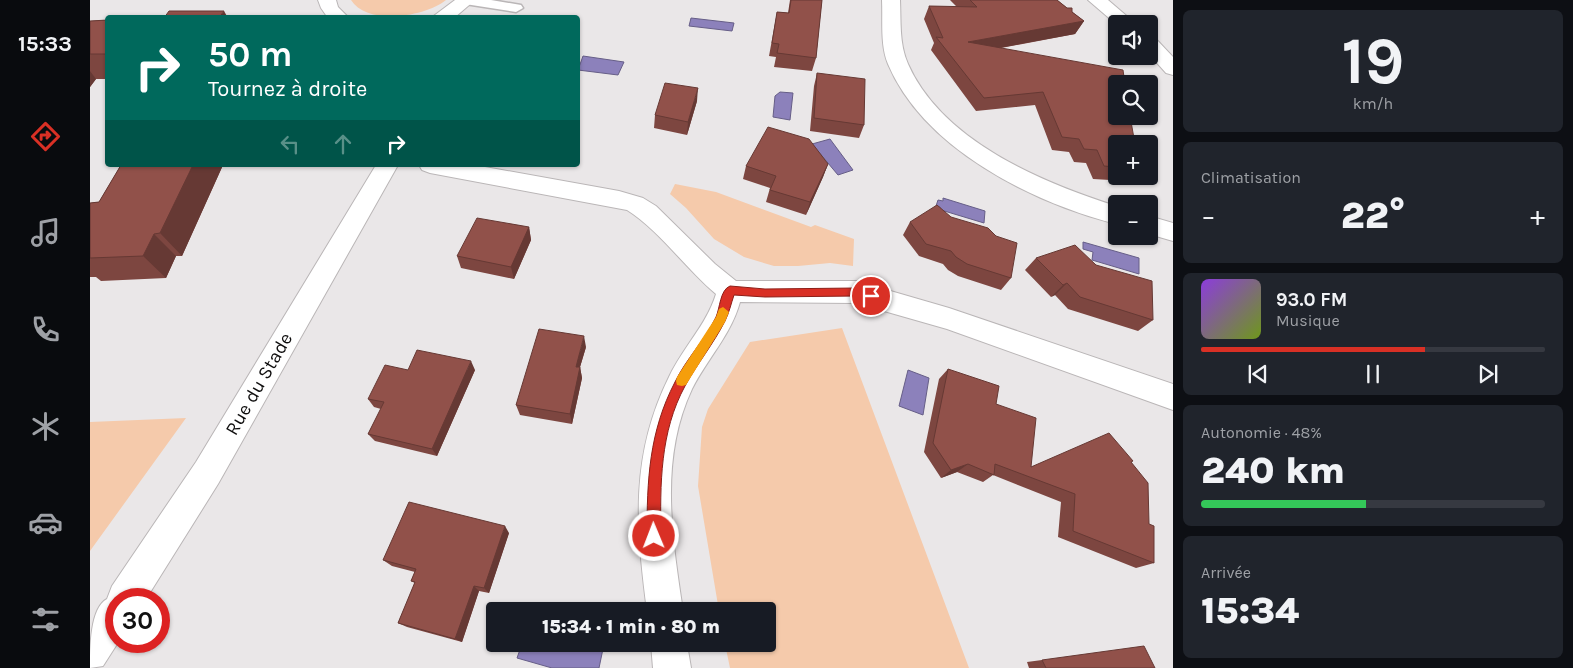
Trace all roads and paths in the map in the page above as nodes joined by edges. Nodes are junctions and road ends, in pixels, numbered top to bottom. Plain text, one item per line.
1 (327, 0) edge
2 (466, 0) edge
3 (891, 0) edge
4 (1097, 0) edge
5 (516, 8) edge
6 (335, 15) edge
7 (445, 15) edge
8 (1116, 15) edge
9 (1158, 53) edge
10 (1173, 69) edge
11 (386, 167) edge
12 (441, 167) edge
13 (1108, 212) edge
14 (1158, 227) edge
15 (1173, 232) edge
16 (730, 291) junction
17 (1173, 397) edge
18 (132, 588) edge
19 (664, 602) edge
20 (105, 630) edge
21 (670, 652) edge
22 (90, 653) edge
23 (672, 668) edge

1 - 6 street
2 - 5 lane
2 - 7 street
3 - 13 street
4 - 8 street
9 - 10 street
11 - 18 street, Rue du Stade
12 - 16 street
14 - 15 street
16 - 17 street
16 - 19 street
20 - 22 street
21 - 23 street

